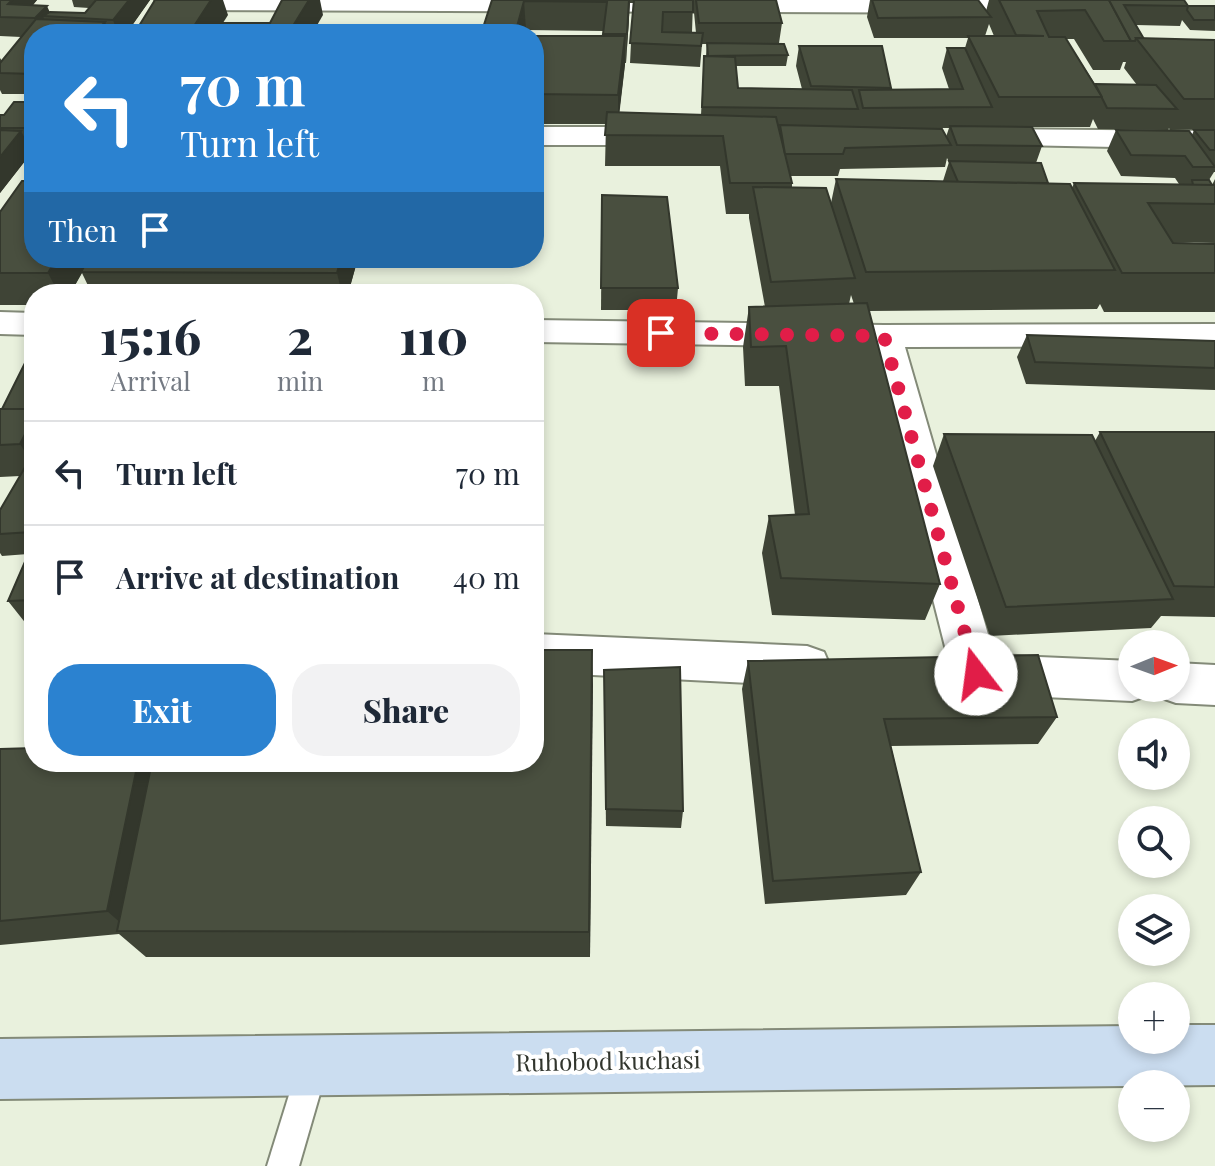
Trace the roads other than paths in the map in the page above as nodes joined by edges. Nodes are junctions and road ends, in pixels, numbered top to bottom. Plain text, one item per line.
1 (1071, 6) edge
2 (156, 9) edge
3 (544, 136) edge
4 (698, 137) edge
5 (949, 138) edge
6 (1215, 140) edge
7 (0, 323) edge
8 (24, 324) edge
9 (544, 331) edge
10 (1215, 335) edge
11 (884, 336) junction
12 (544, 653) edge
13 (849, 668) edge
14 (928, 672) edge
15 (976, 674) junction
16 (1118, 680) edge
17 (1190, 684) edge
18 (1215, 685) edge
19 (1215, 1055) edge
20 (314, 1065) junction
21 (0, 1069) edge
22 (283, 1166) edge

1 - 2 street
3 - 4 street
5 - 6 street
7 - 8 street
9 - 11 street
10 - 11 street
11 - 15 street
12 - 13 street
14 - 15 street
15 - 16 street
17 - 18 street
19 - 20 street, Ruhobod kuchasi
20 - 21 street, Ruhobod kuchasi
20 - 22 lane

